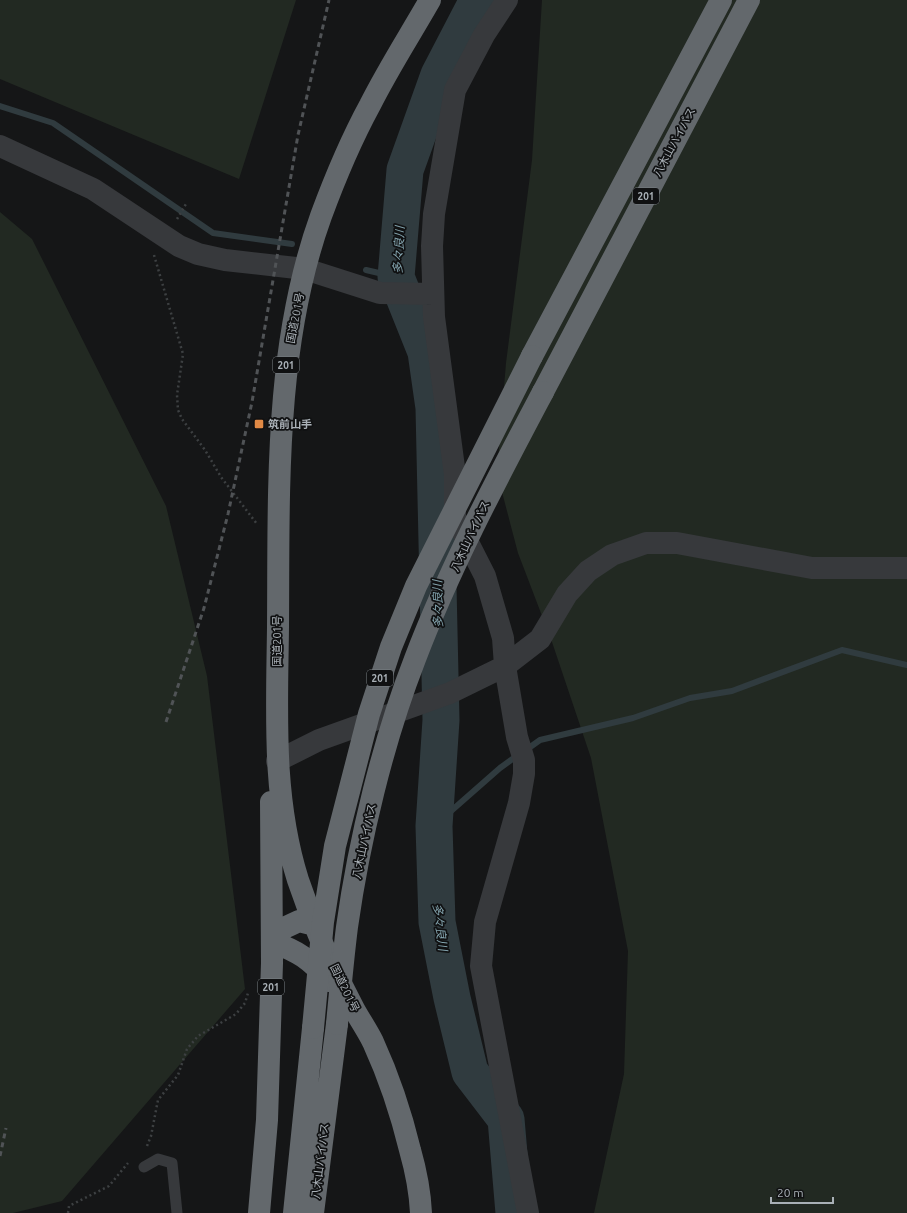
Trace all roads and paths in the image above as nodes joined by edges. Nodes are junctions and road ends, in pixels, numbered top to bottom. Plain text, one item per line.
1 (430, 0) edge
2 (506, 0) edge
3 (721, 0) edge
4 (749, 0) edge
5 (0, 146) edge
6 (153, 253) dead end
7 (305, 269) junction
8 (433, 294) junction
9 (260, 528) dead end
10 (907, 568) edge
11 (506, 666) junction
12 (277, 761) junction
13 (315, 925) junction
14 (272, 942) junction
15 (250, 990) dead end
16 (353, 1008) junction
17 (143, 1150) dead end
18 (131, 1159) dead end
19 (144, 1167) dead end
20 (68, 1213) edge
21 (177, 1213) edge
22 (259, 1213) edge
23 (294, 1213) edge
24 (313, 1213) edge
25 (421, 1213) edge
26 (528, 1213) edge

1 - 7 highway, 国道201号 / 201
2 - 8 street
3 - 23 highway, 八木山バイパス / 201, bridge
4 - 24 highway, 八木山バイパス / 201, bridge
5 - 7 street
6 - 9 path
7 - 8 street
7 - 12 highway, 国道201号 / 201
8 - 11 street
10 - 11 street
11 - 12 street
11 - 26 street
12 - 13 highway, 国道201号 / 201
12 - 14 highway, 国道201号 / 201
13 - 14 highway
13 - 16 highway, 国道201号 / 201
14 - 16 highway
14 - 22 highway, 国道201号 / 201
15 - 17 path
16 - 25 highway, 国道201号 / 201
18 - 20 path
19 - 21 lane

